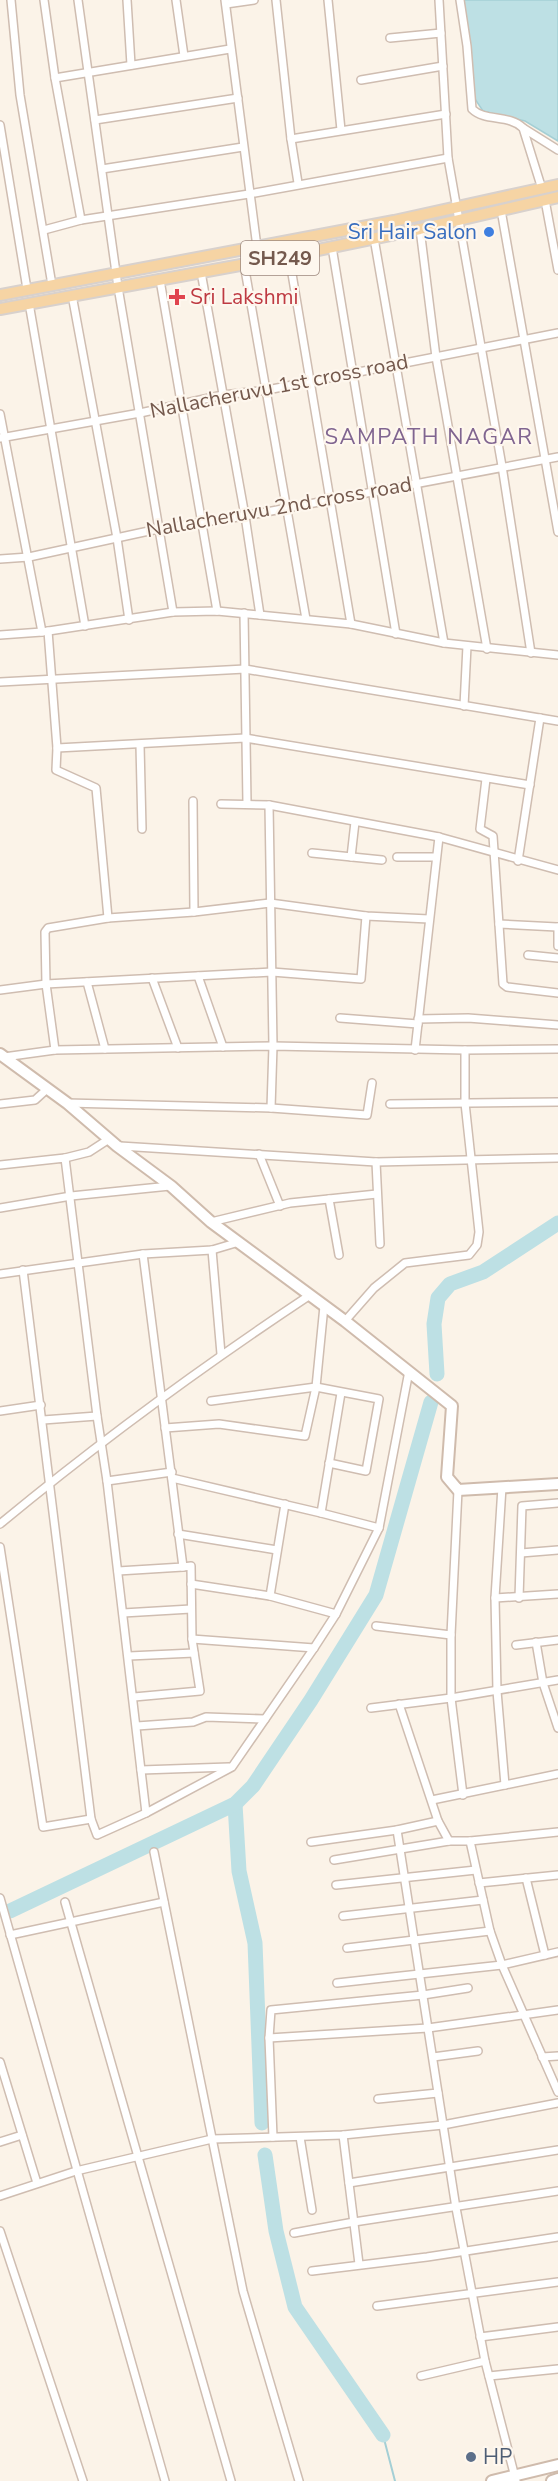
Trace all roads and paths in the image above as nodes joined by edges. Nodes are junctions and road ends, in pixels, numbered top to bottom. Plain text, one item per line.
1 (11, 0) edge
2 (44, 0) edge
3 (78, 0) edge
4 (127, 0) edge
5 (176, 0) edge
6 (254, 0) edge
7 (276, 0) edge
8 (328, 0) edge
9 (439, 0) edge
10 (460, 0) edge
11 (226, 2) edge
12 (441, 33) junction
13 (390, 38) dead end
14 (230, 49) junction
15 (184, 56) junction
16 (131, 65) junction
17 (443, 66) junction
18 (88, 72) junction
19 (55, 78) junction
20 (360, 80) dead end
21 (238, 98) junction
22 (446, 114) junction
23 (95, 120) junction
24 (0, 125) edge
25 (523, 128) junction
26 (341, 130) junction
27 (291, 139) junction
28 (243, 147) junction
29 (558, 150) edge
30 (448, 158) junction
31 (102, 169) junction
32 (298, 183) junction
33 (558, 185) edge
34 (249, 194) junction
35 (543, 195) junction
36 (558, 197) edge
37 (501, 210) junction
38 (459, 214) junction
39 (108, 217) junction
40 (81, 220) junction
41 (420, 229) junction
42 (44, 230) junction
43 (374, 238) junction
44 (257, 247) junction
45 (332, 247) junction
46 (290, 256) junction
47 (244, 264) junction
48 (558, 270) edge
49 (201, 272) junction
50 (116, 274) junction
51 (160, 280) junction
52 (52, 285) junction
53 (118, 287) junction
54 (27, 289) junction
55 (72, 294) junction
56 (0, 295) edge
57 (29, 303) junction
58 (0, 309) edge
59 (558, 333) edge
60 (525, 341) junction
61 (483, 349) junction
62 (436, 357) junction
63 (396, 363) junction
64 (351, 373) junction
65 (309, 381) junction
66 (267, 390) junction
67 (223, 395) junction
68 (181, 405) junction
69 (140, 413) junction
70 (0, 414) edge
71 (94, 422) junction
72 (51, 429) junction
73 (2, 437) edge
74 (558, 457) edge
75 (545, 459) junction
76 (502, 466) junction
77 (458, 474) junction
78 (415, 483) junction
79 (374, 492) junction
80 (331, 500) junction
81 (288, 508) junction
82 (245, 516) junction
83 (201, 522) junction
84 (158, 529) junction
85 (558, 532) edge
86 (117, 538) junction
87 (73, 546) junction
88 (29, 557) junction
89 (0, 559) edge
90 (217, 611) junction
91 (173, 612) junction
92 (244, 614) junction
93 (260, 615) junction
94 (306, 619) junction
95 (129, 620) junction
96 (351, 624) junction
97 (85, 626) junction
98 (45, 632) junction
99 (396, 634) junction
100 (0, 635) edge
101 (444, 643) junction
102 (467, 646) junction
103 (487, 650) junction
104 (531, 653) junction
105 (558, 656) edge
106 (245, 669) junction
107 (52, 681) junction
108 (0, 682) edge
109 (464, 706) junction
110 (540, 718) junction
111 (558, 721) edge
112 (245, 738) junction
113 (140, 745) junction
114 (57, 748) junction
115 (486, 779) junction
116 (530, 785) junction
117 (193, 801) dead end
118 (247, 803) junction
119 (221, 804) dead end
120 (269, 805) junction
121 (355, 822) junction
122 (142, 828) dead end
123 (439, 837) junction
124 (312, 853) dead end
125 (495, 853) junction
126 (351, 857) junction
127 (397, 857) dead end
128 (435, 857) junction
129 (382, 860) dead end
130 (518, 861) junction
131 (558, 870) edge
132 (270, 903) junction
133 (194, 912) junction
134 (366, 916) junction
135 (108, 918) junction
136 (429, 919) junction
137 (499, 924) junction
138 (558, 927) edge
139 (558, 946) edge
140 (528, 955) dead end
141 (558, 958) edge
142 (272, 972) junction
143 (198, 976) junction
144 (152, 978) junction
145 (87, 982) junction
146 (46, 984) junction
147 (0, 990) edge
148 (558, 993) edge
149 (340, 1018) dead end
150 (418, 1021) junction
151 (558, 1025) edge
152 (273, 1046) junction
153 (223, 1047) junction
154 (177, 1048) junction
155 (105, 1049) junction
156 (558, 1049) edge
157 (55, 1050) junction
158 (415, 1050) junction
159 (465, 1050) junction
160 (2, 1056) edge
161 (372, 1083) dead end
162 (46, 1090) junction
163 (558, 1102) edge
164 (67, 1103) junction
165 (465, 1103) junction
166 (0, 1104) edge
167 (390, 1104) dead end
168 (271, 1108) junction
169 (113, 1143) junction
170 (259, 1154) junction
171 (65, 1158) junction
172 (558, 1158) edge
173 (472, 1161) junction
174 (376, 1162) junction
175 (0, 1165) edge
176 (171, 1186) junction
177 (377, 1194) junction
178 (71, 1196) junction
179 (329, 1199) junction
180 (280, 1206) junction
181 (0, 1208) edge
182 (211, 1222) junction
183 (239, 1242) junction
184 (380, 1244) dead end
185 (212, 1250) junction
186 (143, 1254) junction
187 (339, 1255) dead end
188 (80, 1261) junction
189 (23, 1270) junction
190 (0, 1274) edge
191 (310, 1295) junction
192 (324, 1306) junction
193 (345, 1321) junction
194 (221, 1354) junction
195 (409, 1371) junction
196 (316, 1387) junction
197 (341, 1393) junction
198 (160, 1400) junction
199 (211, 1401) dead end
200 (41, 1405) junction
201 (0, 1411) edge
202 (97, 1416) junction
203 (43, 1420) junction
204 (165, 1428) junction
205 (101, 1443) junction
206 (329, 1463) junction
207 (172, 1475) junction
208 (107, 1481) junction
209 (51, 1482) junction
210 (558, 1484) edge
211 (502, 1487) junction
212 (458, 1490) junction
213 (558, 1503) edge
214 (285, 1504) junction
215 (321, 1513) junction
216 (0, 1524) edge
217 (379, 1528) junction
218 (178, 1534) junction
219 (0, 1547) edge
220 (277, 1550) junction
221 (558, 1550) edge
222 (521, 1553) junction
223 (183, 1567) junction
224 (118, 1571) junction
225 (191, 1584) junction
226 (558, 1594) edge
227 (270, 1596) junction
228 (495, 1598) junction
229 (519, 1598) junction
230 (191, 1609) junction
231 (123, 1613) junction
232 (336, 1614) junction
233 (376, 1626) dead end
234 (451, 1635) junction
235 (192, 1639) junction
236 (558, 1640) edge
237 (536, 1642) junction
238 (516, 1645) dead end
239 (314, 1648) junction
240 (194, 1653) junction
241 (129, 1656) junction
242 (558, 1680) edge
243 (543, 1683) junction
244 (497, 1691) junction
245 (134, 1697) junction
246 (451, 1698) junction
247 (399, 1704) junction
248 (371, 1708) dead end
249 (265, 1719) junction
250 (137, 1726) junction
251 (558, 1728) edge
252 (232, 1767) junction
253 (141, 1770) junction
254 (558, 1774) edge
255 (505, 1785) junction
256 (463, 1795) junction
257 (432, 1800) junction
258 (146, 1813) junction
259 (91, 1819) junction
260 (438, 1821) junction
261 (397, 1830) junction
262 (558, 1832) edge
263 (449, 1841) junction
264 (470, 1841) junction
265 (311, 1842) dead end
266 (400, 1850) junction
267 (154, 1852) dead end
268 (334, 1860) dead end
269 (476, 1870) junction
270 (558, 1875) edge
271 (406, 1878) junction
272 (526, 1878) junction
273 (479, 1883) junction
274 (336, 1885) dead end
275 (0, 1898) edge
276 (483, 1900) junction
277 (66, 1902) dead end
278 (164, 1902) junction
279 (410, 1909) junction
280 (343, 1916) dead end
281 (71, 1922) junction
282 (490, 1931) junction
283 (10, 1935) junction
284 (415, 1941) junction
285 (347, 1948) dead end
286 (558, 1952) edge
287 (545, 1955) junction
288 (502, 1965) junction
289 (420, 1974) junction
290 (337, 1983) dead end
291 (468, 1988) dead end
292 (423, 1995) junction
293 (558, 2010) edge
294 (524, 2014) junction
295 (428, 2028) junction
296 (269, 2038) junction
297 (478, 2051) dead end
298 (558, 2056) edge
299 (433, 2057) junction
300 (543, 2057) junction
301 (0, 2062) edge
302 (558, 2092) edge
303 (438, 2093) junction
304 (378, 2098) dead end
305 (558, 2103) edge
306 (443, 2125) junction
307 (22, 2135) junction
308 (343, 2135) junction
309 (300, 2136) junction
310 (273, 2137) junction
311 (212, 2139) junction
312 (0, 2142) edge
313 (558, 2150) edge
314 (138, 2156) junction
315 (450, 2168) junction
316 (76, 2171) junction
317 (37, 2183) junction
318 (349, 2183) junction
319 (558, 2191) edge
320 (0, 2196) edge
321 (456, 2208) junction
322 (312, 2210) dead end
323 (354, 2222) junction
324 (0, 2231) edge
325 (294, 2234) dead end
326 (558, 2237) edge
327 (465, 2251) junction
328 (359, 2264) junction
329 (312, 2271) dead end
330 (558, 2282) edge
331 (472, 2294) junction
332 (377, 2306) dead end
333 (558, 2327) edge
334 (480, 2337) junction
335 (485, 2361) junction
336 (558, 2370) edge
337 (421, 2376) dead end
338 (489, 2376) junction
339 (558, 2465) edge
340 (515, 2478) edge
341 (558, 2479) edge
342 (83, 2481) edge
343 (165, 2481) edge
344 (231, 2481) edge
345 (299, 2481) edge
346 (492, 2481) edge
347 (552, 2481) edge

1 - 42 street
2 - 19 street
3 - 18 street
4 - 16 street
5 - 15 street
6 - 11 street
7 - 27 street
8 - 26 street
9 - 12 street
10 - 25 street
11 - 14 street
12 - 13 street
12 - 17 street
14 - 15 street
14 - 21 street
15 - 16 street
16 - 18 street
17 - 20 street
17 - 22 street
18 - 19 street
18 - 23 street
19 - 40 street
21 - 23 street
21 - 28 street
22 - 26 street
22 - 30 street
23 - 31 street
24 - 54 street
25 - 29 street
25 - 35 street
26 - 27 street
27 - 32 street
28 - 31 street
28 - 34 street
30 - 32 street
30 - 38 street
31 - 39 street
32 - 34 street
33 - 35 main road, SH249
34 - 39 street
34 - 44 street
35 - 36 main road, SH249
35 - 37 main road, SH249
35 - 38 main road, SH249
35 - 48 street
37 - 38 main road, SH249
37 - 60 street
38 - 41 main road, SH249
38 - 44 main road, SH249
38 - 61 street
39 - 40 street
39 - 50 street
40 - 42 street
41 - 43 main road, SH249
41 - 62 street
42 - 52 street
43 - 45 main road, SH249
43 - 63 street
44 - 50 main road, SH249
45 - 46 main road, SH249
45 - 64 street
46 - 47 main road, SH249
46 - 65 street
47 - 49 main road, SH249
47 - 66 street
49 - 51 main road, SH249
49 - 67 street
50 - 52 main road, SH249
50 - 53 street
51 - 53 main road, SH249
51 - 68 street
52 - 54 main road, SH249
53 - 55 main road, SH249
53 - 69 street
54 - 56 main road, SH249
55 - 57 main road, SH249
55 - 71 street
57 - 58 main road, SH249
57 - 72 street
59 - 60 street, Nallacheruvu 1st cross road
60 - 61 street, Nallacheruvu 1st cross road
60 - 75 street
61 - 62 street, Nallacheruvu 1st cross road
61 - 76 street
62 - 63 street, Nallacheruvu 1st cross road
62 - 77 street
63 - 64 street, Nallacheruvu 1st cross road
63 - 78 street
64 - 65 street, Nallacheruvu 1st cross road
64 - 79 street
65 - 66 street, Nallacheruvu 1st cross road
65 - 80 street
66 - 67 street, Nallacheruvu 1st cross road
66 - 81 street
67 - 68 street, Nallacheruvu 1st cross road
67 - 82 street
68 - 69 street, Nallacheruvu 1st cross road
68 - 83 street
69 - 71 street, Nallacheruvu 1st cross road
69 - 84 street
70 - 73 street
71 - 72 street, Nallacheruvu 1st cross road
71 - 86 street
72 - 73 street, Nallacheruvu 1st cross road
72 - 87 street
73 - 88 street
74 - 75 street, Nallacheruvu 2nd cross road
75 - 76 street, Nallacheruvu 2nd cross road
75 - 85 street
76 - 77 street, Nallacheruvu 2nd cross road
76 - 104 street
77 - 78 street, Nallacheruvu 2nd cross road
77 - 103 street
78 - 79 street, Nallacheruvu 2nd cross road
78 - 101 street
79 - 80 street, Nallacheruvu 2nd cross road
79 - 99 street
80 - 81 street, Nallacheruvu 2nd cross road
80 - 96 street
81 - 82 street, Nallacheruvu 2nd cross road
81 - 94 street
82 - 83 street, Nallacheruvu 2nd cross road
82 - 93 street
83 - 84 street, Nallacheruvu 2nd cross road
83 - 90 street
84 - 86 street, Nallacheruvu 2nd cross road
84 - 91 street
86 - 87 street, Nallacheruvu 2nd cross road
86 - 95 street
87 - 88 street, Nallacheruvu 2nd cross road
87 - 97 street
88 - 89 street, Nallacheruvu 2nd cross road
88 - 98 street
90 - 91 street
90 - 92 street
91 - 95 street
92 - 93 street
92 - 106 street
93 - 94 street
94 - 96 street
95 - 97 street
96 - 99 street
97 - 98 street
98 - 100 street
98 - 107 street
99 - 101 street
101 - 102 street
102 - 103 street
102 - 109 street
103 - 104 street
104 - 105 street
106 - 107 street
106 - 109 street
106 - 112 street
107 - 108 street
107 - 114 street
109 - 110 street
110 - 111 street
110 - 116 street
112 - 113 street
112 - 115 street
112 - 118 street
113 - 114 street
113 - 122 street
114 - 135 street
115 - 116 street
115 - 125 street
116 - 130 street
117 - 133 street
118 - 119 street
118 - 120 street
120 - 121 street
120 - 132 street
121 - 123 street
121 - 126 street
123 - 125 street
123 - 128 street
124 - 126 street
125 - 130 street
125 - 137 street
126 - 129 street
127 - 128 street
128 - 136 street
130 - 131 street
132 - 133 street
132 - 134 street
132 - 142 street
133 - 135 street
134 - 136 street
134 - 142 street
135 - 146 street
136 - 150 street
137 - 138 street
137 - 148 street
138 - 139 street
140 - 141 street
142 - 143 street
142 - 152 street
143 - 144 street
143 - 153 street
144 - 145 street
144 - 154 street
145 - 146 street
145 - 155 street
146 - 147 street
146 - 157 street
149 - 150 street
150 - 151 street
150 - 158 street
152 - 153 street
152 - 158 street
152 - 168 street
153 - 154 street
154 - 155 street
155 - 157 street
156 - 159 street
157 - 160 street
158 - 159 street
159 - 165 street
160 - 162 main road
161 - 168 street
162 - 164 main road
162 - 166 street
163 - 165 street
164 - 168 street
164 - 169 main road
165 - 167 street
165 - 173 street
169 - 170 street
169 - 171 street
169 - 176 main road
170 - 174 street
170 - 180 street
171 - 175 street
171 - 178 street
172 - 173 street
173 - 174 street
173 - 193 street
174 - 177 street
176 - 178 street
176 - 182 main road
177 - 179 street
177 - 184 street
178 - 181 street
178 - 188 street
179 - 180 street
179 - 187 street
180 - 182 street
182 - 183 main road
183 - 185 street
183 - 191 main road
185 - 186 street
185 - 194 street
186 - 188 street
186 - 198 street
188 - 189 street
188 - 202 street
189 - 190 street
189 - 200 street
191 - 192 main road
191 - 194 street
192 - 193 main road
192 - 196 street
193 - 195 main road
194 - 198 street
195 - 212 main road
195 - 217 street
196 - 197 street
196 - 199 street
196 - 204 street
197 - 206 street
197 - 206 street
198 - 204 street
198 - 205 street
200 - 201 street
200 - 203 street
202 - 203 street
202 - 205 street
203 - 209 street
204 - 207 street
205 - 208 street
205 - 209 street
206 - 215 street
207 - 208 street
207 - 214 street
207 - 218 street
208 - 224 street
209 - 216 street
209 - 259 street
210 - 211 main road
211 - 212 main road
211 - 228 street
212 - 234 street
213 - 222 street
214 - 215 street
214 - 220 street
215 - 217 street
217 - 232 street
218 - 220 street
218 - 223 street
219 - 259 street
220 - 227 street
221 - 222 street
222 - 229 street
223 - 224 street
223 - 225 street
224 - 231 street
225 - 227 street
225 - 230 street
226 - 229 street
227 - 232 street
228 - 229 street
228 - 244 street
230 - 231 street
230 - 235 street
231 - 241 street
232 - 239 street
233 - 234 street
234 - 246 street
235 - 239 street
235 - 240 street
236 - 237 street
237 - 238 street
237 - 243 street
239 - 249 street
240 - 241 street
240 - 245 street
241 - 245 street
242 - 243 street
243 - 244 street
243 - 251 street
244 - 246 street
244 - 255 street
245 - 250 street
246 - 247 street
246 - 256 street
247 - 248 street
247 - 257 street
249 - 250 street
249 - 252 street
250 - 253 street
252 - 253 street
252 - 258 street
253 - 258 street
254 - 255 street
255 - 256 street
256 - 257 street
257 - 260 street
258 - 259 street
260 - 261 street
260 - 263 street
261 - 265 street
261 - 266 street
262 - 264 street
263 - 264 street
263 - 266 street
264 - 269 street
266 - 268 street
266 - 271 street
267 - 278 street
269 - 271 street
269 - 273 street
270 - 272 street
271 - 274 street
271 - 279 street
272 - 273 street
272 - 287 street
273 - 276 street
275 - 283 street
276 - 279 street
276 - 282 street
277 - 281 street
278 - 281 street
278 - 311 street
279 - 280 street
279 - 284 street
281 - 283 street
281 - 314 street
282 - 284 street
282 - 288 street
283 - 316 street
284 - 285 street
284 - 289 street
286 - 287 street
287 - 288 street
288 - 289 street
288 - 294 street
289 - 290 street
289 - 292 street
291 - 292 street
292 - 295 street
292 - 296 street
293 - 294 street
294 - 295 street
294 - 300 street
295 - 296 street
295 - 299 street
296 - 310 street
297 - 299 street
298 - 300 street
299 - 303 street
300 - 302 street
301 - 307 street
303 - 304 street
303 - 306 street
305 - 306 street
306 - 308 street
306 - 315 street
307 - 312 street
307 - 317 street
308 - 309 street
308 - 318 street
309 - 310 street
309 - 322 street
310 - 311 street
311 - 314 street
311 - 345 street
313 - 315 street
314 - 316 street
314 - 344 street
315 - 318 street
315 - 321 street
316 - 317 street
316 - 343 street
317 - 320 street
318 - 323 street
319 - 321 street
321 - 323 street
321 - 327 street
323 - 325 street
323 - 328 street
324 - 342 street
326 - 327 street
327 - 328 street
327 - 331 street
328 - 329 street
330 - 331 street
331 - 332 street
331 - 334 street
333 - 334 street
334 - 335 street
335 - 337 street
335 - 338 street
336 - 338 street
338 - 340 street
339 - 340 main road
340 - 346 main road
341 - 347 main road

